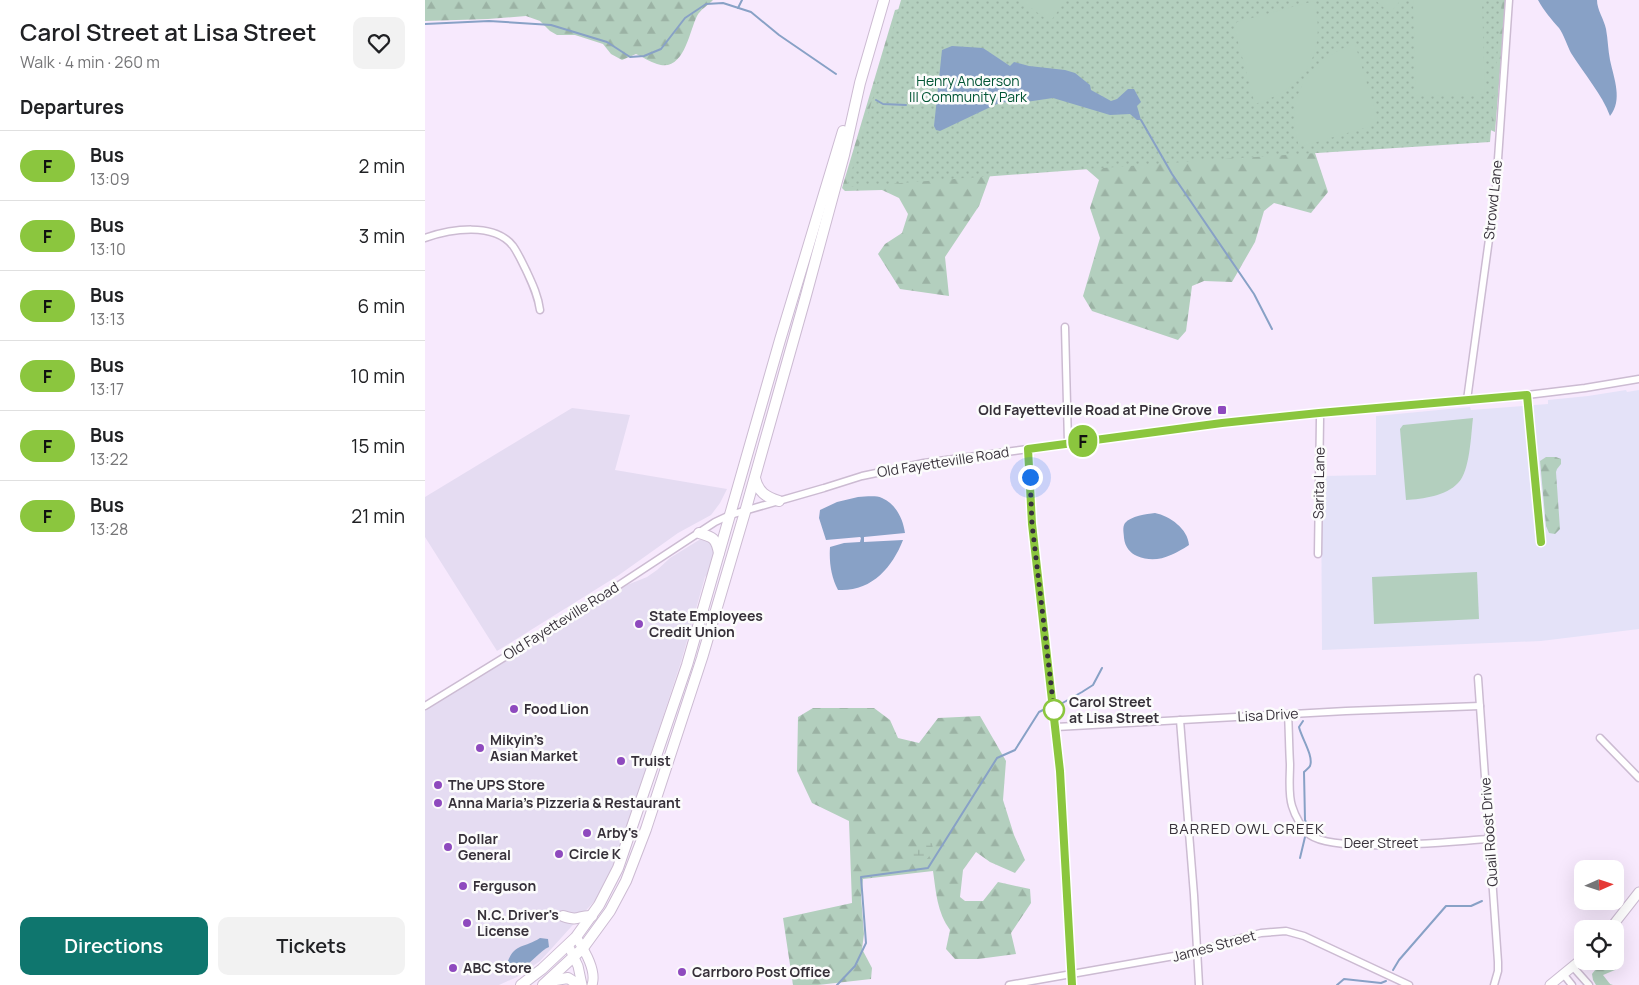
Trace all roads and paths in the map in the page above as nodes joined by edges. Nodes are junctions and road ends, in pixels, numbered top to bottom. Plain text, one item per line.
1 (884, 0) edge
2 (1509, 0) edge
3 (860, 83) junction
4 (425, 238) edge
5 (540, 310) dead end
6 (1065, 327) dead end
7 (1639, 379) edge
8 (1467, 400) junction
9 (1319, 413) junction
10 (1068, 443) junction
11 (1028, 449) junction
12 (754, 476) junction
13 (779, 501) junction
14 (745, 512) junction
15 (729, 515) junction
16 (699, 533) junction
17 (719, 554) junction
18 (1318, 554) dead end
19 (1479, 678) dead end
20 (425, 706) edge
21 (1481, 706) junction
22 (1288, 714) junction
23 (1180, 720) junction
24 (1056, 727) junction
25 (1600, 738) dead end
26 (1639, 778) edge
27 (1489, 839) junction
28 (1639, 892) edge
29 (563, 916) dead end
30 (592, 916) junction
31 (1617, 920) edge
32 (572, 941) junction
33 (583, 948) junction
34 (1197, 952) junction
35 (575, 957) junction
36 (1573, 967) joint
37 (1072, 975) junction
38 (1564, 975) junction
39 (546, 983) edge
40 (521, 985) edge
41 (581, 985) edge
42 (592, 985) edge
43 (1009, 985) edge
44 (1072, 985) edge
45 (1199, 985) edge
46 (1409, 985) edge
47 (1494, 985) edge
48 (1550, 985) edge
49 (1572, 985) edge
50 (1589, 985) edge

1 - 3 highway
2 - 8 street, Strowd Lane
3 - 12 highway
3 - 15 highway
4 - 5 street
6 - 10 street
7 - 8 street, Old Fayetteville Road
8 - 9 street, Old Fayetteville Road
9 - 10 street, Old Fayetteville Road
9 - 18 street, Sarita Lane
10 - 11 street, Old Fayetteville Road
11 - 13 street, Old Fayetteville Road
11 - 24 street
12 - 13 highway
12 - 14 highway
13 - 14 street, Old Fayetteville Road
14 - 15 street, Old Fayetteville Road
14 - 33 highway
15 - 16 street, Old Fayetteville Road
15 - 17 highway
16 - 17 highway
16 - 20 street, Old Fayetteville Road
17 - 30 highway
19 - 21 street, Quail Roost Drive
21 - 22 street, Lisa Drive
21 - 27 street, Quail Roost Drive
22 - 23 street, Lisa Drive
22 - 27 street, Deer Street
23 - 24 street, Lisa Drive
23 - 34 street
24 - 37 street
25 - 26 street
27 - 47 street, Quail Roost Drive
28 - 31 main road
29 - 30 highway
30 - 32 highway
32 - 33 main road
32 - 35 main road
32 - 40 highway
33 - 35 highway
33 - 42 main road
34 - 37 street, James Street
34 - 45 street
34 - 46 street, James Street
35 - 39 highway
35 - 41 main road
36 - 38 main road
36 - 50 street
37 - 43 street, James Street
37 - 44 street
38 - 48 main road
38 - 49 street
39 - 41 highway

